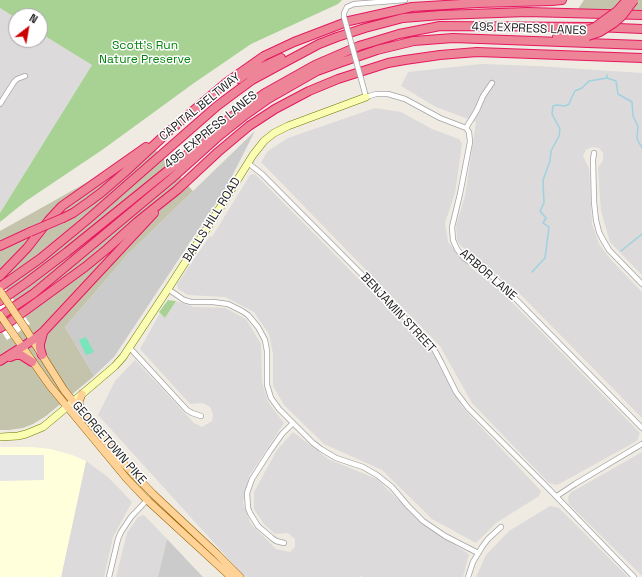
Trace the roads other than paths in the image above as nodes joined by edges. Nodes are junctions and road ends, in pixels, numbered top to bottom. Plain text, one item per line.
1 (405, 0) edge
2 (562, 0) edge
3 (627, 0) edge
4 (634, 0) edge
5 (642, 15) edge
6 (440, 26) junction
7 (595, 27) junction
8 (642, 29) edge
9 (586, 34) junction
10 (453, 38) junction
11 (319, 44) junction
12 (642, 46) edge
13 (642, 58) edge
14 (25, 76) dead end
15 (492, 83) dead end
16 (366, 97) junction
17 (0, 104) edge
18 (196, 109) junction
19 (466, 128) junction
20 (168, 132) junction
21 (594, 153) dead end
22 (248, 163) junction
23 (177, 190) junction
24 (0, 246) edge
25 (0, 276) edge
26 (642, 284) edge
27 (0, 287) edge
28 (168, 290) junction
29 (0, 291) edge
30 (0, 301) edge
31 (0, 316) edge
32 (0, 328) edge
33 (44, 331) junction
34 (33, 340) junction
35 (129, 347) junction
36 (22, 348) junction
37 (42, 355) junction
38 (3, 359) edge
39 (32, 362) junction
40 (82, 394) junction
41 (73, 402) junction
42 (67, 408) junction
43 (84, 416) junction
44 (201, 416) dead end
45 (293, 423) junction
46 (642, 428) edge
47 (0, 437) edge
48 (642, 444) edge
49 (153, 494) junction
50 (557, 496) junction
51 (147, 500) junction
52 (501, 527) dead end
53 (284, 542) dead end
54 (478, 553) junction
55 (110, 577) edge
56 (231, 577) edge
57 (240, 577) edge
58 (468, 577) edge
59 (634, 577) edge

1 - 16 street, bridge
2 - 18 highway
3 - 7 highway, bridge
4 - 9 highway, bridge
5 - 11 highway, CAPITAL BELTWAY
6 - 7 highway, 495 EXPRESS LANES
6 - 9 highway
6 - 30 highway, 495 EXPRESS LANES
7 - 8 highway, 495 EXPRESS LANES
7 - 9 highway, bridge
9 - 10 highway
10 - 12 highway, 495 EXPRESS LANES
10 - 31 highway, 495 EXPRESS LANES
11 - 18 highway
11 - 27 highway, CAPITAL BELTWAY
13 - 23 highway
14 - 17 street
15 - 19 street
16 - 19 street, BALLS HILL ROAD
16 - 22 street, BALLS HILL ROAD
18 - 20 highway
19 - 46 street, ARBOR LANE
20 - 24 highway, bridge
20 - 25 highway
21 - 26 street
22 - 28 street, BALLS HILL ROAD
22 - 50 street, BENJAMIN STREET
23 - 32 highway
23 - 33 highway
28 - 35 street, BALLS HILL ROAD
28 - 45 street
29 - 34 main road, GEORGETOWN PIKE, bridge
31 - 36 main road, GEORGETOWN PIKE, bridge
33 - 34 highway
33 - 37 highway
34 - 36 highway
34 - 37 main road, GEORGETOWN PIKE
35 - 40 street, BALLS HILL ROAD
35 - 44 street
36 - 38 highway
36 - 39 main road, GEORGETOWN PIKE
37 - 41 main road, GEORGETOWN PIKE
38 - 39 highway
39 - 42 main road, GEORGETOWN PIKE
40 - 41 street, BALLS HILL ROAD
40 - 43 main road
41 - 42 street, BALLS HILL ROAD
41 - 43 main road, GEORGETOWN PIKE
42 - 47 street, BALLS HILL ROAD
42 - 51 main road, GEORGETOWN PIKE
43 - 49 main road, GEORGETOWN PIKE
45 - 53 street
45 - 54 street
48 - 50 street
49 - 51 street
49 - 57 main road, GEORGETOWN PIKE
50 - 59 street, BENJAMIN STREET
51 - 55 street
51 - 56 main road, GEORGETOWN PIKE
52 - 54 street
54 - 58 street

